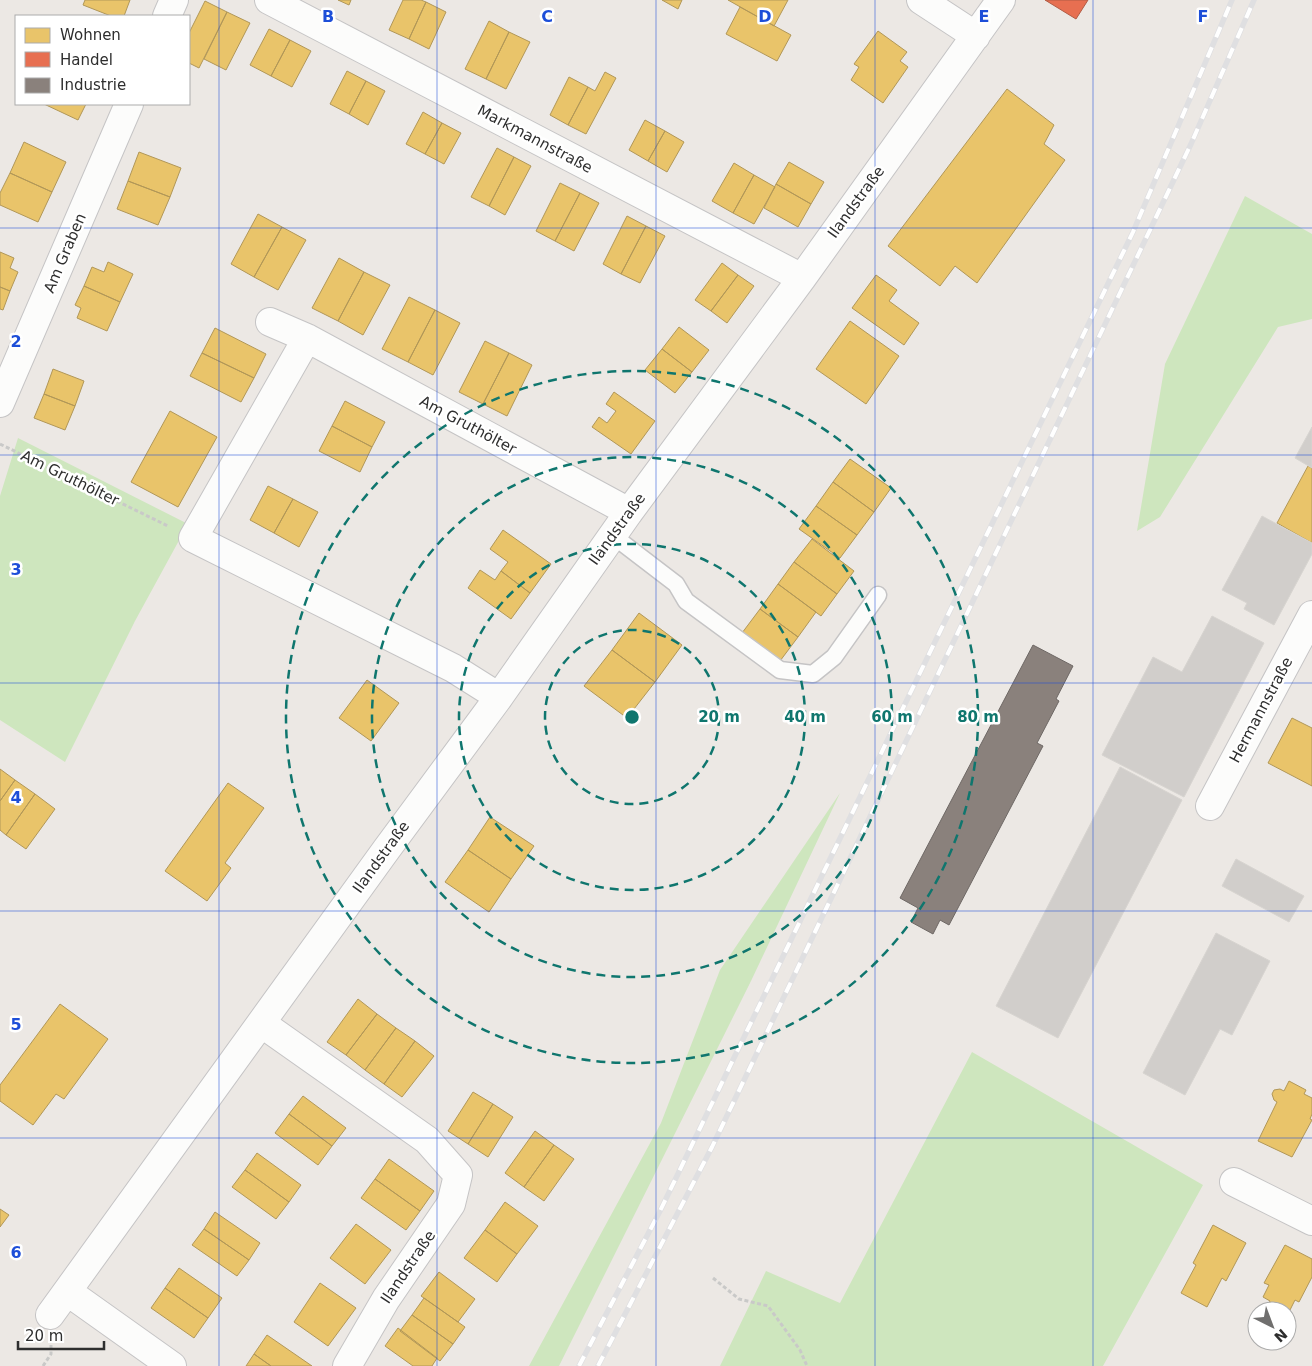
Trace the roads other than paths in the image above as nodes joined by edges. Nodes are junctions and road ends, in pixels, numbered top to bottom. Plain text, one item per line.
1 (174, 0) edge
2 (269, 0) edge
3 (920, 0) edge
4 (1000, 0) edge
5 (167, 15) edge
6 (976, 36) junction
7 (129, 105) edge
8 (802, 278) junction
9 (270, 322) dead end
10 (307, 338) junction
11 (0, 403) edge
12 (629, 512) junction
13 (612, 535) junction
14 (878, 595) dead end
15 (1312, 615) edge
16 (499, 697) junction
17 (1210, 806) dead end
18 (260, 1024) junction
19 (1234, 1182) dead end
20 (1312, 1221) edge
21 (68, 1292) junction
22 (50, 1315) dead end
23 (172, 1366) edge
24 (347, 1366) edge

1 - 5 street
2 - 8 street, Markmannstraße
3 - 6 street
4 - 6 street, Ilandstraße
6 - 8 street, Ilandstraße
7 - 11 street, Am Graben
8 - 12 street, Ilandstraße
9 - 10 street, Am Gruthölter
10 - 12 street, Am Gruthölter
10 - 16 street
12 - 13 street, Ilandstraße
13 - 14 lane
13 - 16 street, Ilandstraße
15 - 17 street, Hermannstraße
16 - 18 street, Ilandstraße
18 - 21 street, Ilandstraße
18 - 24 street, Ilandstraße
19 - 20 street
21 - 22 street, Ilandstraße
21 - 23 street

